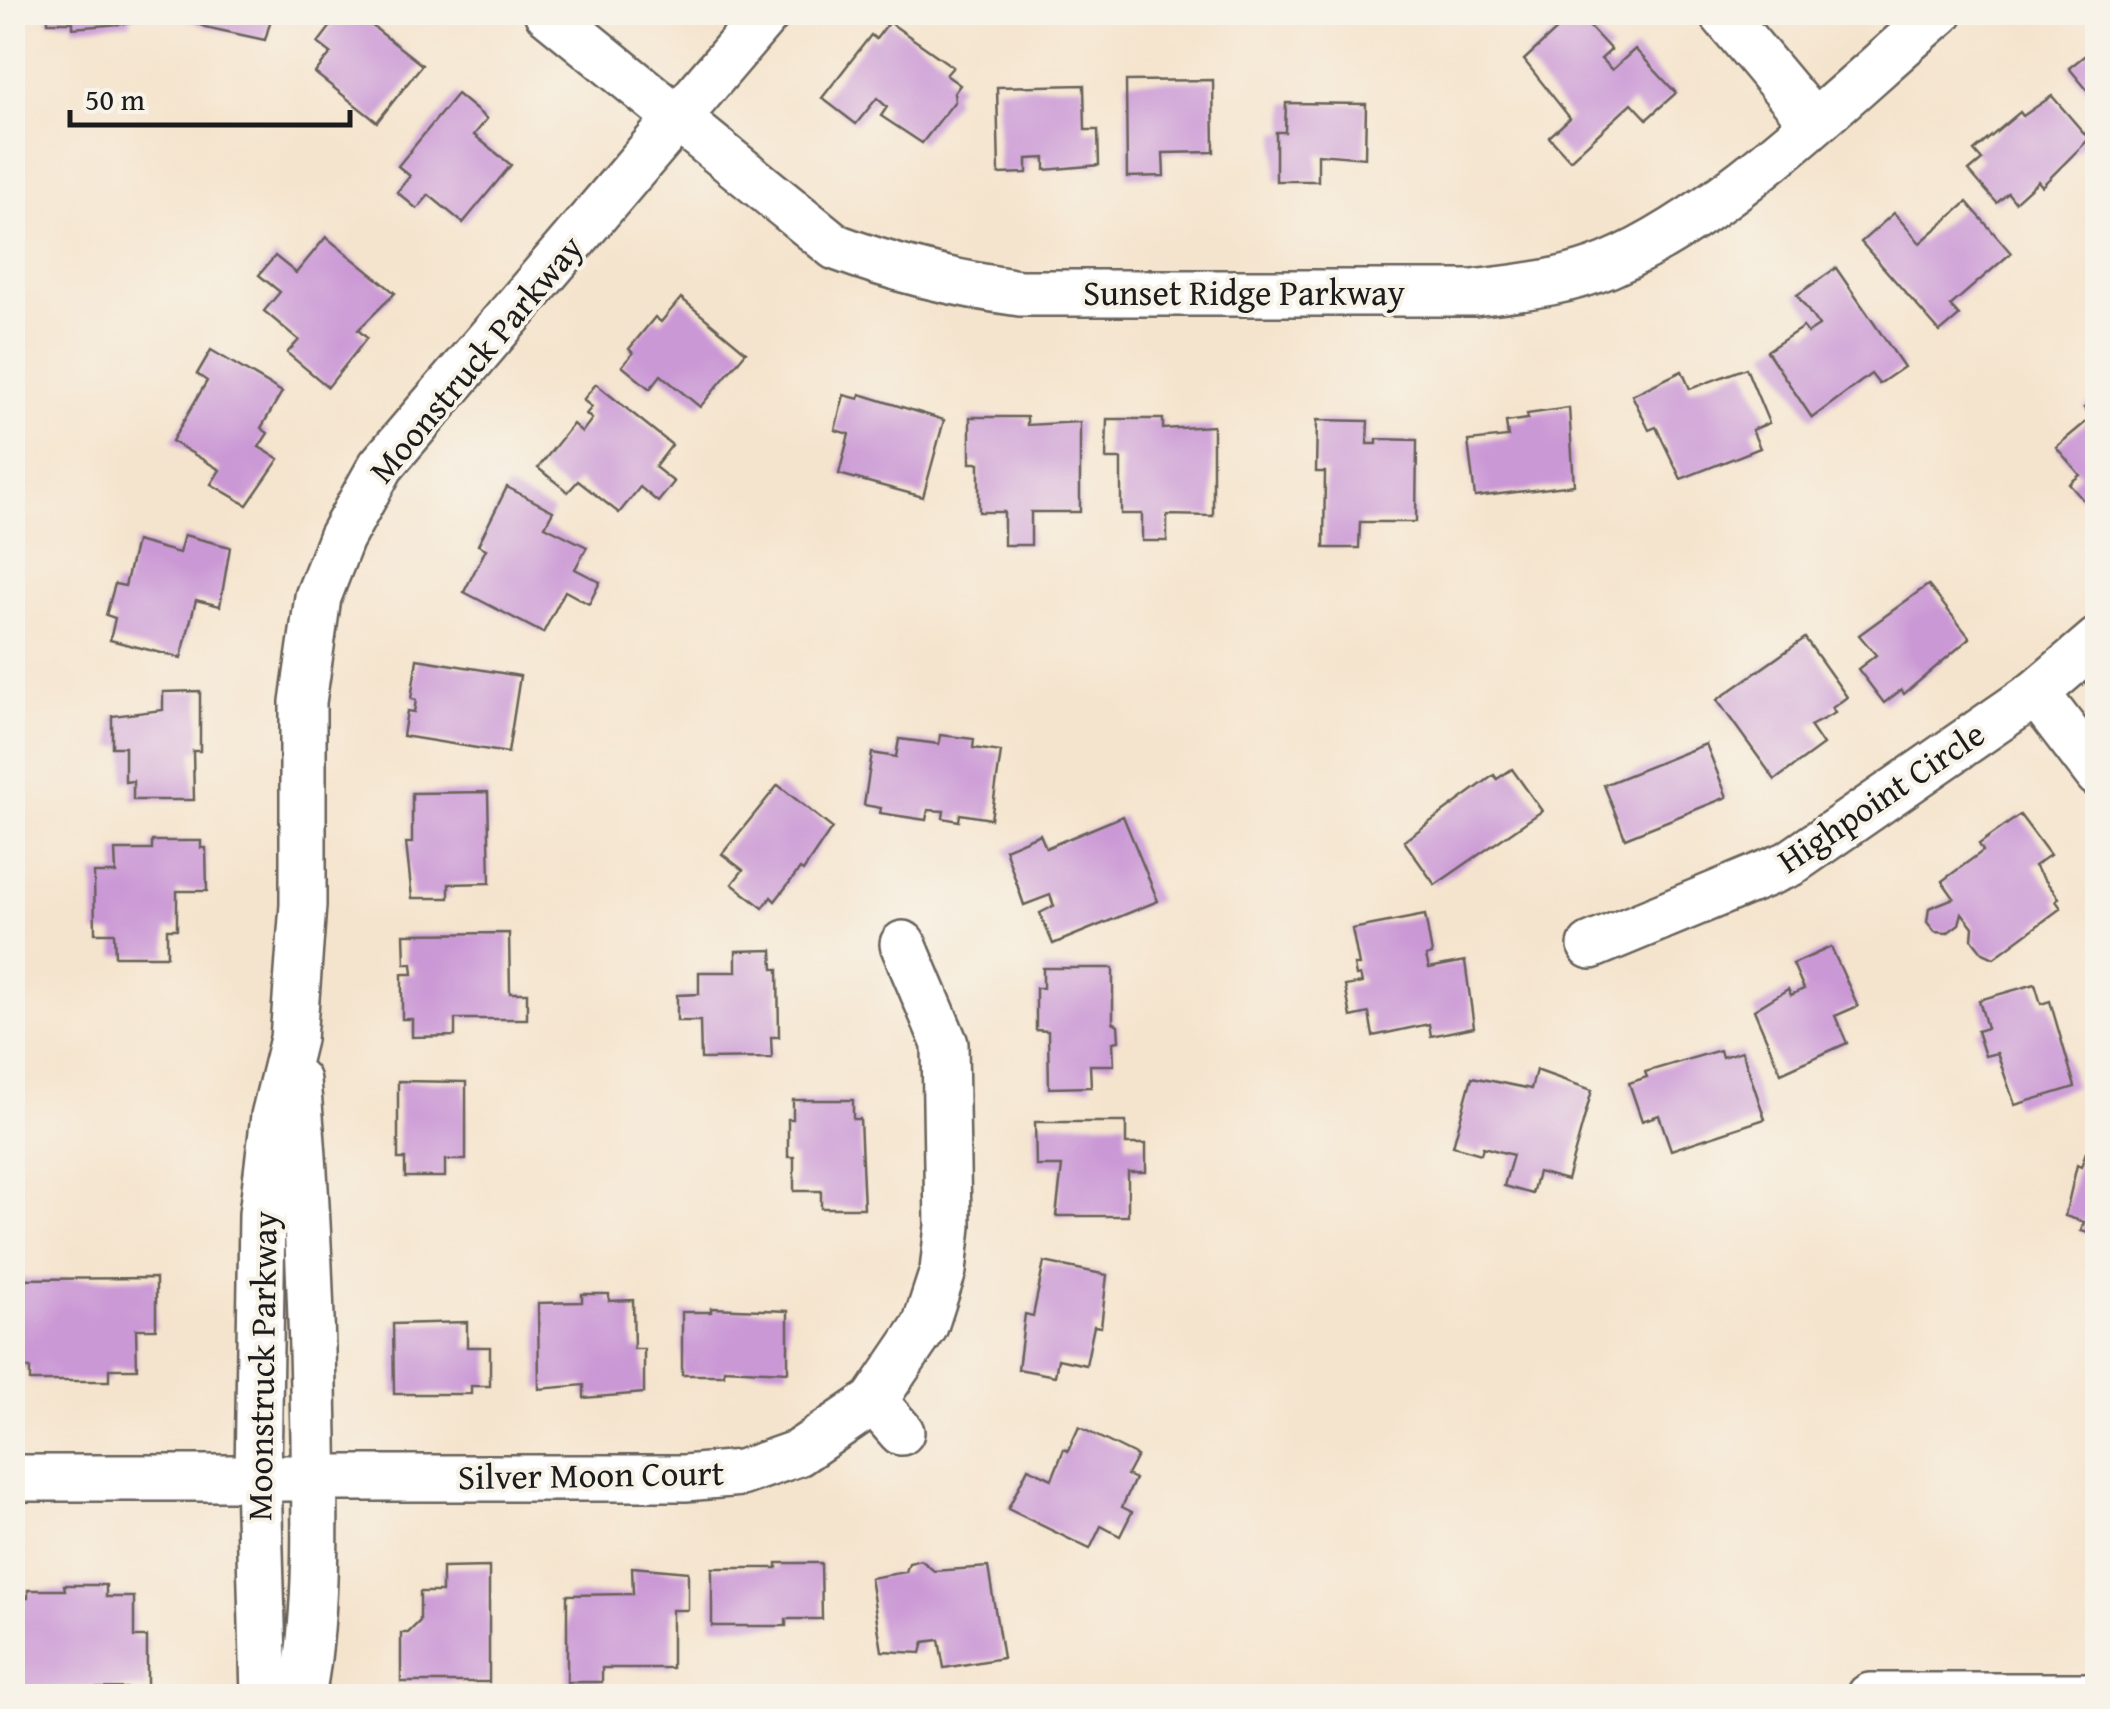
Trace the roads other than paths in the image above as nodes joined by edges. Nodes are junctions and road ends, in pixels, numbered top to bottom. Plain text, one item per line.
1 (547, 12) edge
2 (768, 12) edge
3 (1722, 12) edge
4 (1940, 12) edge
5 (676, 120) junction
6 (1812, 120) junction
7 (2098, 640) edge
8 (2036, 693) junction
9 (2098, 774) edge
10 (903, 944) dead end
11 (1591, 946) dead end
12 (12, 1478) edge
13 (286, 1478) junction
14 (264, 1696) edge
15 (302, 1696) edge
16 (1870, 1696) edge
17 (2098, 1696) edge

1 - 5 street, Sunset Ridge Parkway
2 - 5 street, Moonstruck Parkway
3 - 6 street
4 - 6 street, Sunset Ridge Parkway
5 - 6 street, Sunset Ridge Parkway
5 - 13 street, Moonstruck Parkway
7 - 8 street, Highpoint Circle
8 - 9 street
8 - 11 street, Highpoint Circle
10 - 13 street, Silver Moon Court
12 - 13 street, Silver Moon Court
13 - 14 street, Moonstruck Parkway
13 - 15 street, Moonstruck Parkway
16 - 17 street

